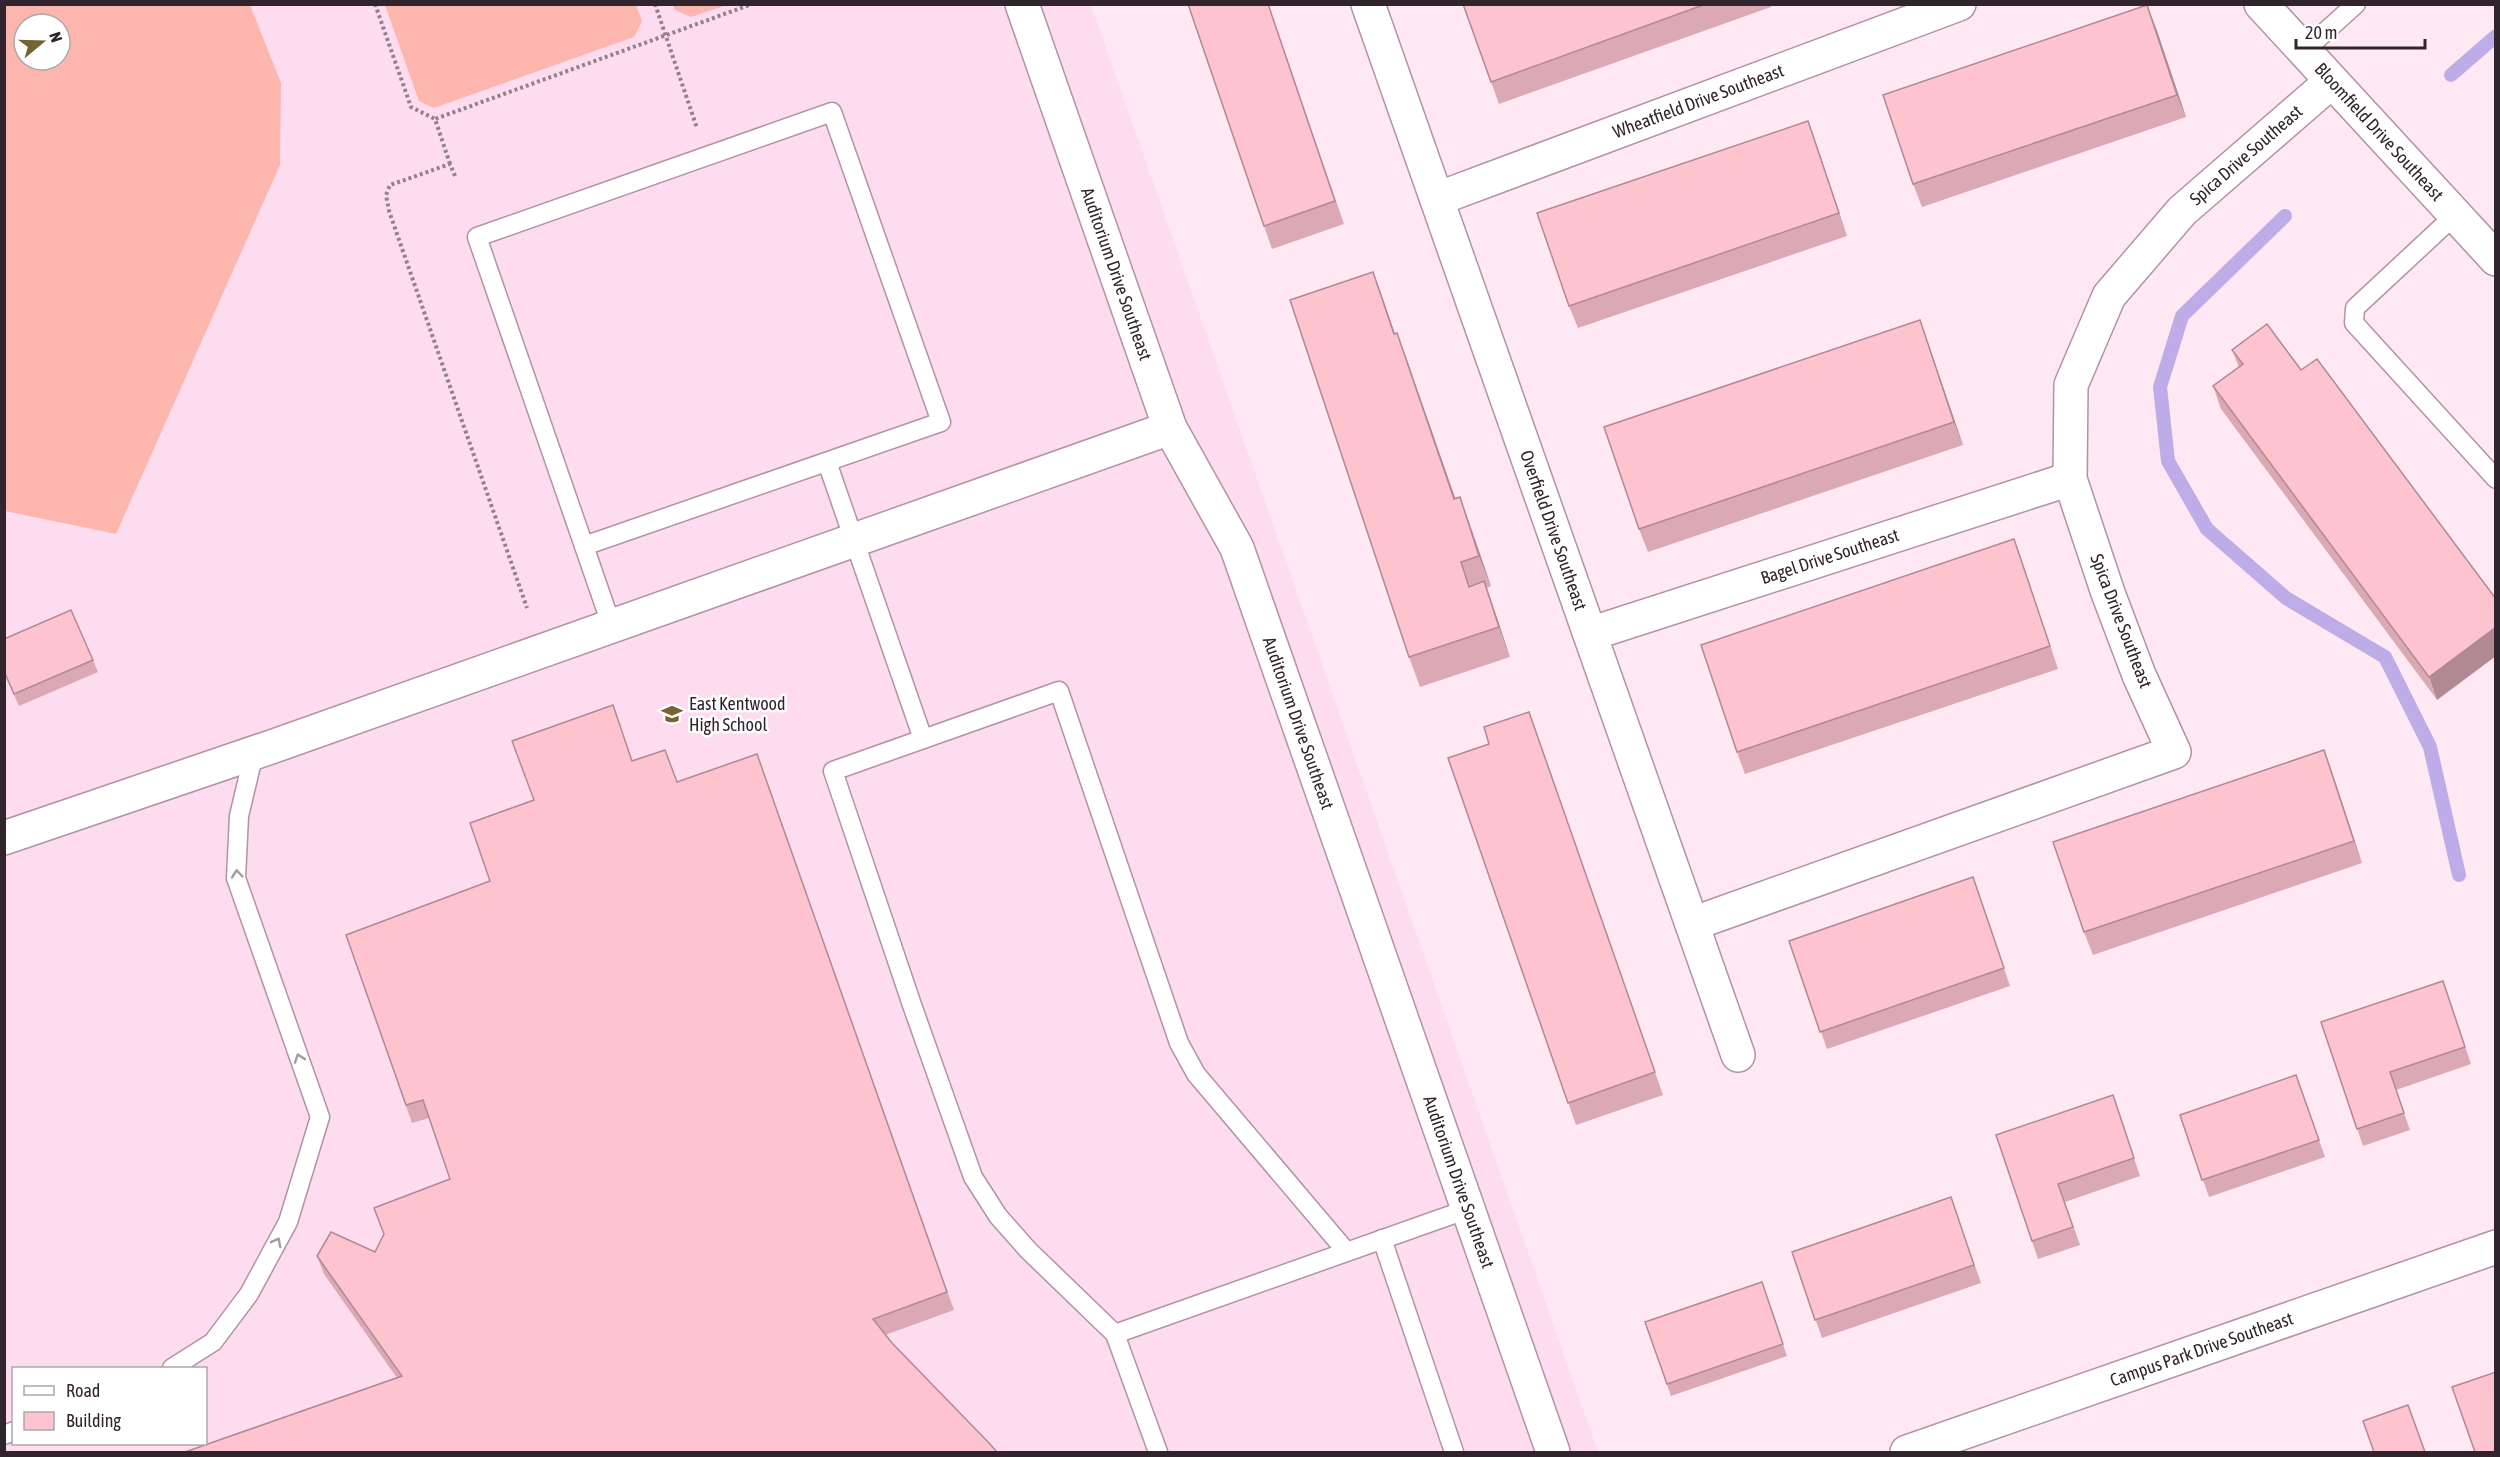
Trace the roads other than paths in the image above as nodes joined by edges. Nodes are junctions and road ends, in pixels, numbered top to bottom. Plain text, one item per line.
1 (1022, 4) edge
2 (1368, 4) edge
3 (1959, 4) edge
4 (2262, 4) edge
5 (2356, 4) edge
6 (2304, 51) junction
7 (2332, 81) junction
8 (1437, 199) junction
9 (2456, 215) junction
10 (2496, 259) edge
11 (1170, 428) junction
12 (827, 462) junction
13 (2070, 479) junction
14 (2496, 479) edge
15 (855, 541) junction
16 (584, 546) junction
17 (612, 627) junction
18 (1590, 634) junction
19 (923, 739) junction
20 (254, 753) junction
21 (4, 838) edge
22 (1692, 924) junction
23 (1738, 1054) dead end
24 (1468, 1209) junction
25 (1382, 1239) junction
26 (2496, 1247) edge
27 (1346, 1251) junction
28 (1114, 1334) junction
29 (174, 1367) edge
30 (1158, 1452) edge
31 (1454, 1452) edge
32 (1553, 1452) edge
33 (1907, 1452) edge

1 - 11 street, Auditorium Drive Southeast
2 - 8 street, Overfield Drive Southeast
3 - 8 street, Wheatfield Drive Southeast
4 - 6 street, Bloomfield Drive Southeast
5 - 6 lane
6 - 7 street, Bloomfield Drive Southeast
7 - 9 street, Bloomfield Drive Southeast
7 - 13 street, Spica Drive Southeast
8 - 18 street, Overfield Drive Southeast
9 - 10 street, Bloomfield Drive Southeast
9 - 14 lane
11 - 15 street
11 - 24 street, Auditorium Drive Southeast
12 - 15 lane
12 - 16 lane
12 - 16 lane
13 - 18 street, Bagel Drive Southeast
13 - 22 street, Spica Drive Southeast
15 - 17 street
15 - 19 lane
16 - 17 lane
17 - 20 street
18 - 22 street, Overfield Drive Southeast
19 - 27 lane
19 - 28 lane
20 - 21 street
29 -> 20 lane
22 - 23 street, Overfield Drive Southeast
24 - 25 lane
24 - 32 street, Auditorium Drive Southeast
25 - 27 lane
25 - 31 lane
26 - 33 street, Campus Park Drive Southeast
27 - 28 lane
28 - 30 lane

